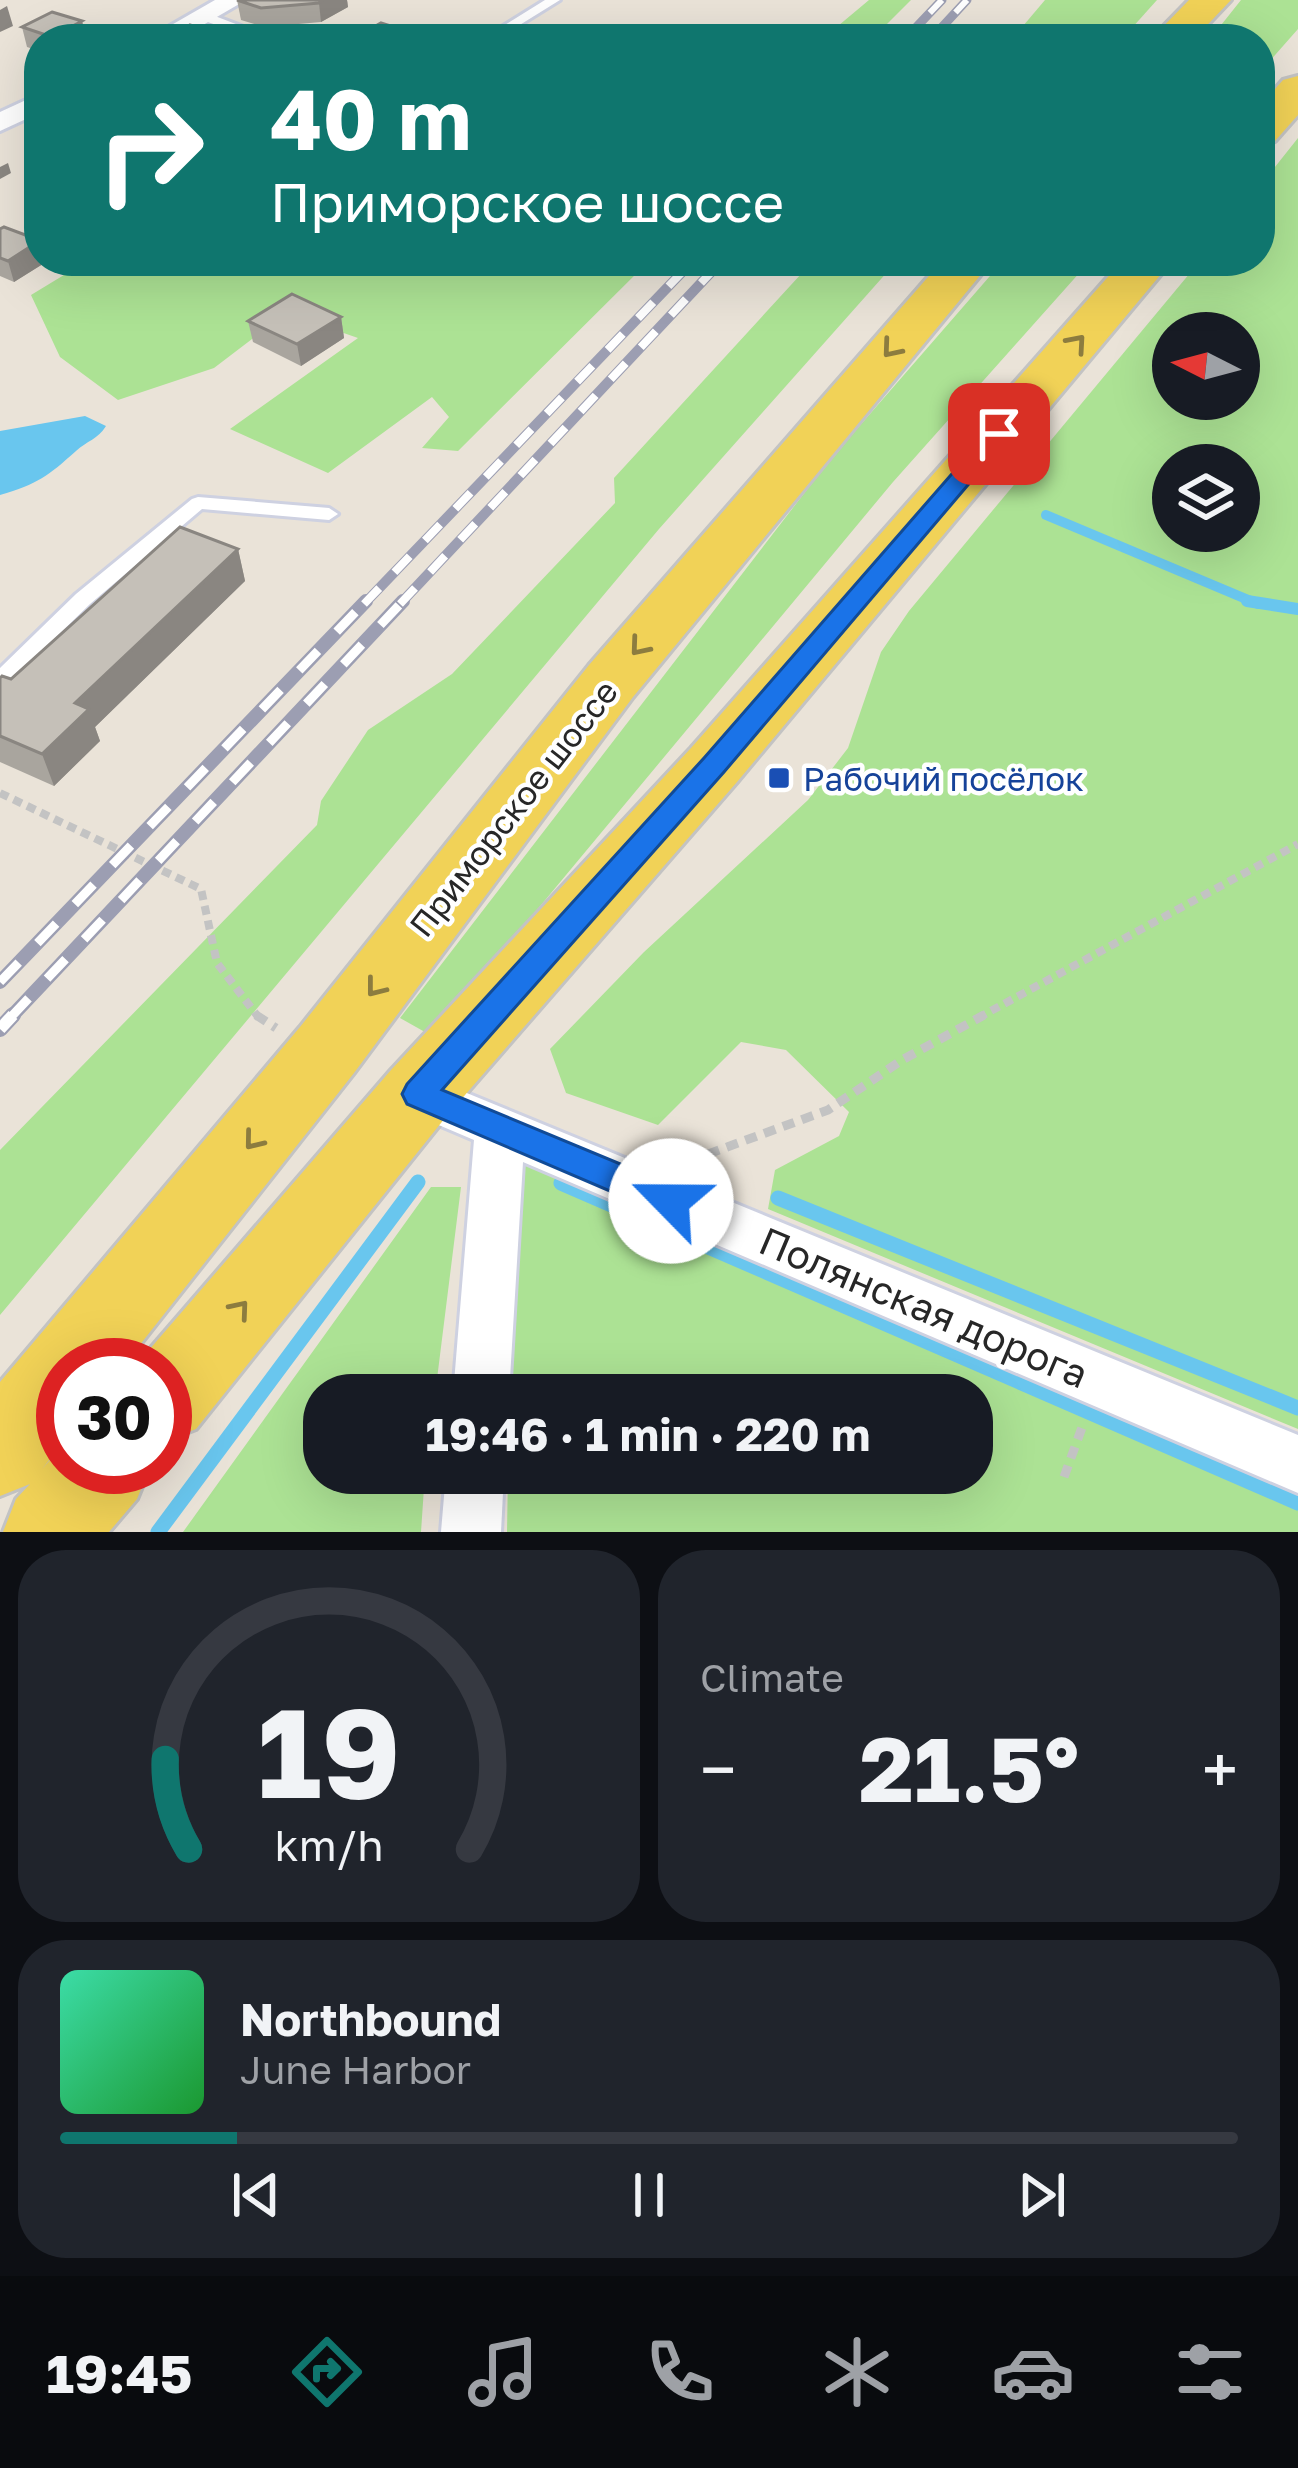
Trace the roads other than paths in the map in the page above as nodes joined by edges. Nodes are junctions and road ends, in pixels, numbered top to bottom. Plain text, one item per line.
1 (234, 0) edge
2 (554, 0) edge
3 (1210, 0) edge
4 (203, 16) junction
5 (188, 24) edge
6 (226, 24) edge
7 (513, 24) edge
8 (1187, 24) edge
9 (1298, 88) edge
10 (1275, 115) edge
11 (955, 276) edge
12 (1135, 276) edge
13 (329, 514) dead end
14 (0, 680) edge
15 (327, 1050) junction
16 (418, 1094) junction
17 (500, 1131) junction
18 (92, 1338) edge
19 (192, 1366) edge
20 (483, 1374) edge
21 (36, 1407) edge
22 (0, 1451) edge
23 (1298, 1464) edge
24 (82, 1494) edge
25 (474, 1494) edge
26 (49, 1532) edge
27 (471, 1532) edge

1 - 4 street
2 - 7 lane
3 - 8 main road
4 - 5 street
4 - 6 lane
9 - 10 main road
11 -> 15 main road, Приморское шоссе
16 -> 12 main road
13 - 14 lane
15 - 16 main road
15 -> 18 main road, Приморское шоссе
16 - 17 street, Полянская дорога
19 -> 16 main road
17 - 20 street
17 - 23 street, Полянская дорога
21 - 22 main road
24 - 26 main road
25 - 27 street

